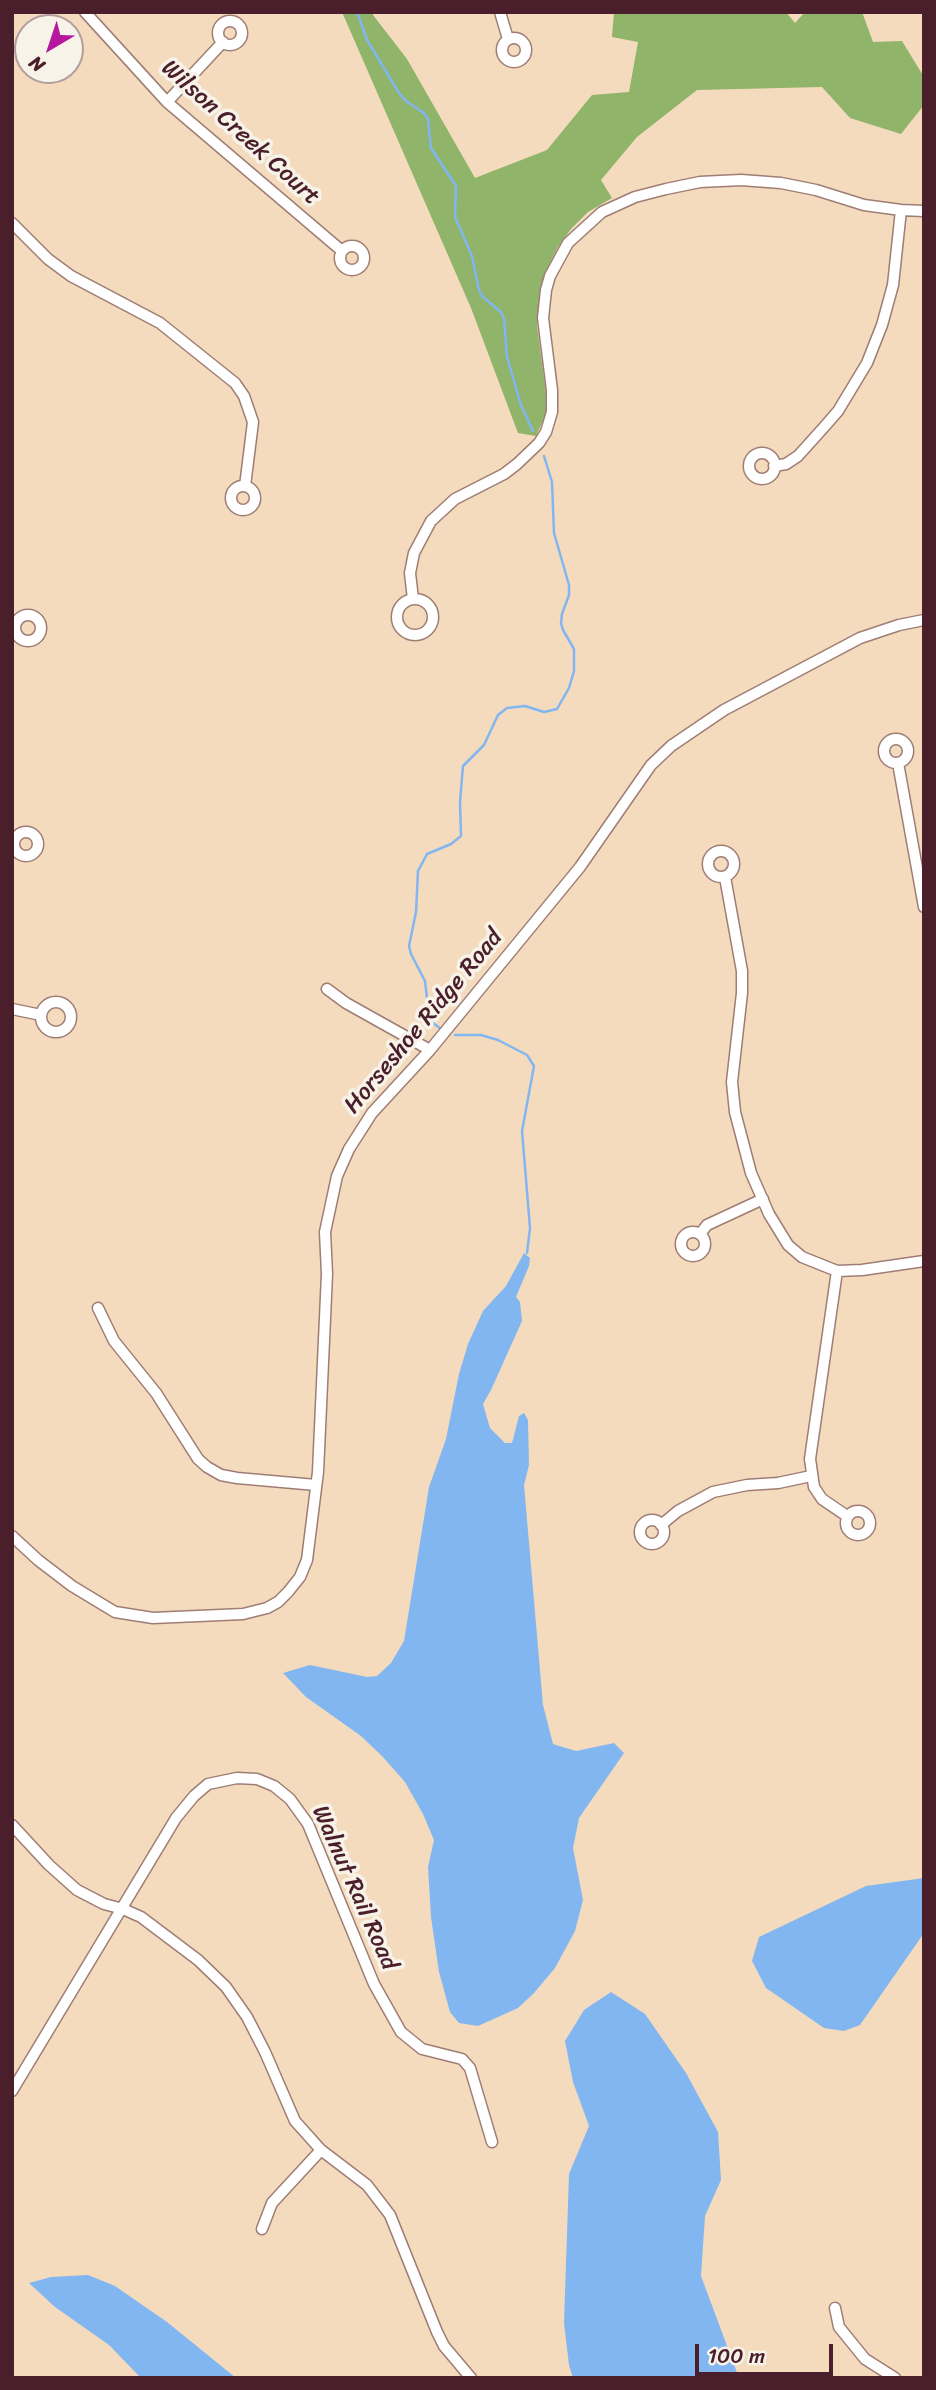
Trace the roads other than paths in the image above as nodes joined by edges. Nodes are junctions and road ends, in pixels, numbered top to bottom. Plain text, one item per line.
1 (86, 12) edge
2 (500, 12) edge
3 (508, 39) dead end
4 (223, 42) dead end
5 (167, 102) junction
6 (901, 210) junction
7 (924, 211) edge
8 (12, 223) edge
9 (342, 251) dead end
10 (775, 466) dead end
11 (245, 486) dead end
12 (413, 599) dead end
13 (924, 620) edge
14 (898, 763) dead end
15 (19, 854) dead end
16 (12, 865) edge
17 (725, 877) dead end
18 (924, 907) edge
19 (327, 989) dead end
20 (12, 1009) edge
21 (41, 1015) dead end
22 (430, 1050) junction
23 (763, 1199) junction
24 (700, 1234) dead end
25 (924, 1261) edge
26 (837, 1271) junction
27 (98, 1308) dead end
28 (811, 1476) junction
29 (316, 1485) junction
30 (847, 1516) dead end
31 (661, 1525) dead end
32 (12, 1536) edge
33 (12, 1825) edge
34 (123, 1909) junction
35 (12, 2091) edge
36 (492, 2142) dead end
37 (321, 2150) junction
38 (262, 2229) dead end
39 (835, 2308) dead end
40 (471, 2378) edge
41 (895, 2378) edge

1 - 5 street, Wilson Creek Court
2 - 3 street
4 - 5 street
5 - 9 street, Wilson Creek Court
6 - 7 street
6 - 10 street
6 - 12 street
8 - 11 street
13 - 22 street, Horseshoe Ridge Road
14 - 18 street
15 - 16 street
17 - 23 street
19 - 22 street
20 - 21 street
22 - 29 street, Horseshoe Ridge Road
23 - 24 street
23 - 26 street
25 - 26 street
26 - 28 street
27 - 29 street
28 - 30 street
28 - 31 street
29 - 32 street, Horseshoe Ridge Road
33 - 34 street
34 - 35 street, Walnut Rail Road
34 - 36 street, Walnut Rail Road
34 - 37 street
37 - 38 street
37 - 40 street
39 - 41 street

